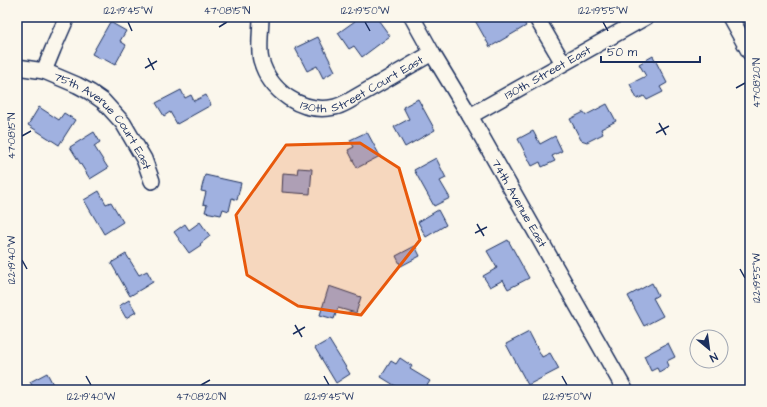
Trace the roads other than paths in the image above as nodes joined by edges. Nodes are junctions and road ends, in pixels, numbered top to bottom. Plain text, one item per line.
1 (68, 17) edge
2 (261, 17) edge
3 (412, 17) edge
4 (536, 17) edge
5 (646, 17) edge
6 (730, 17) edge
7 (432, 52) junction
8 (750, 53) edge
9 (563, 63) junction
10 (17, 67) edge
11 (44, 71) junction
12 (470, 116) junction
13 (152, 180) dead end
14 (625, 390) edge

1 - 11 street
2 - 7 street, 130th Street Court East
3 - 7 street, 74th Avenue East
4 - 9 street
5 - 9 street, 130th Street East
6 - 8 street
7 - 12 street, 74th Avenue East
9 - 12 street, 130th Street East
10 - 11 street, 75th Avenue Court East
11 - 13 street, 75th Avenue Court East
12 - 14 street, 74th Avenue East

